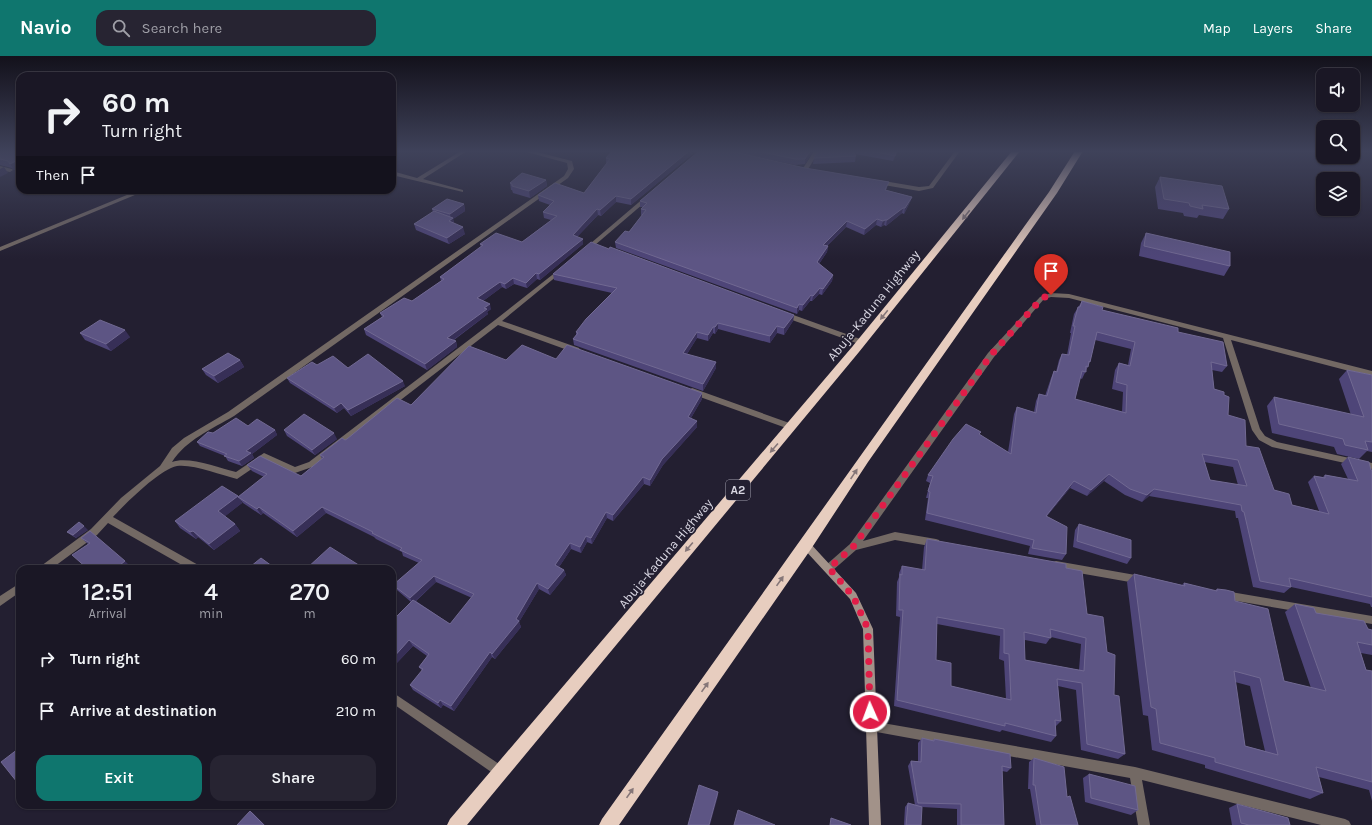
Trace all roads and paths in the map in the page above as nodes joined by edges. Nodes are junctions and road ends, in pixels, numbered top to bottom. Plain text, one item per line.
1 (445, 187) edge
2 (552, 187) edge
3 (907, 187) edge
4 (930, 187) edge
5 (987, 187) edge
6 (1057, 187) edge
7 (461, 191) dead end
8 (653, 193) edge
9 (134, 194) edge
10 (593, 243) junction
11 (601, 246) edge
12 (0, 249) edge
13 (581, 253) edge
14 (569, 263) edge
15 (780, 312) edge
16 (497, 322) junction
17 (1226, 336) junction
18 (862, 342) junction
19 (586, 354) edge
20 (1372, 374) edge
21 (681, 388) edge
22 (792, 427) junction
23 (1372, 466) edge
24 (162, 468) junction
25 (107, 518) junction
26 (806, 545) junction
27 (946, 545) edge
28 (853, 547) junction
29 (1047, 564) edge
30 (49, 565) edge
31 (190, 565) edge
32 (829, 568) junction
33 (1148, 581) edge
34 (16, 590) edge
35 (1217, 593) edge
36 (0, 602) edge
37 (1372, 620) edge
38 (396, 700) edge
39 (870, 726) junction
40 (501, 772) junction
41 (1135, 773) junction
42 (456, 825) edge
43 (608, 825) edge
44 (875, 825) edge
45 (1144, 825) edge
46 (1345, 825) edge

1 - 7 street
2 - 24 street
3 - 4 street
5 -> 18 highway, Abuja-Kaduna Highway / A2
26 -> 6 highway
8 - 10 street
9 - 12 street
10 - 11 street
10 - 13 street
14 - 16 street
15 - 18 street
16 - 19 street
16 - 24 street
17 - 20 street
17 - 23 street
17 - 28 street
18 - 22 highway, Abuja-Kaduna Highway / A2
21 - 22 street
22 -> 40 highway, Abuja-Kaduna Highway / A2
24 - 25 street
25 - 30 street
25 - 31 street
26 - 32 street
43 -> 26 highway
27 - 28 street
28 - 32 street
29 - 33 street
32 - 39 street
34 - 36 street
35 - 37 street
38 - 40 street
39 - 41 street
39 - 44 street
40 - 42 highway, Abuja-Kaduna Highway / A2
41 - 45 street
41 - 46 street

